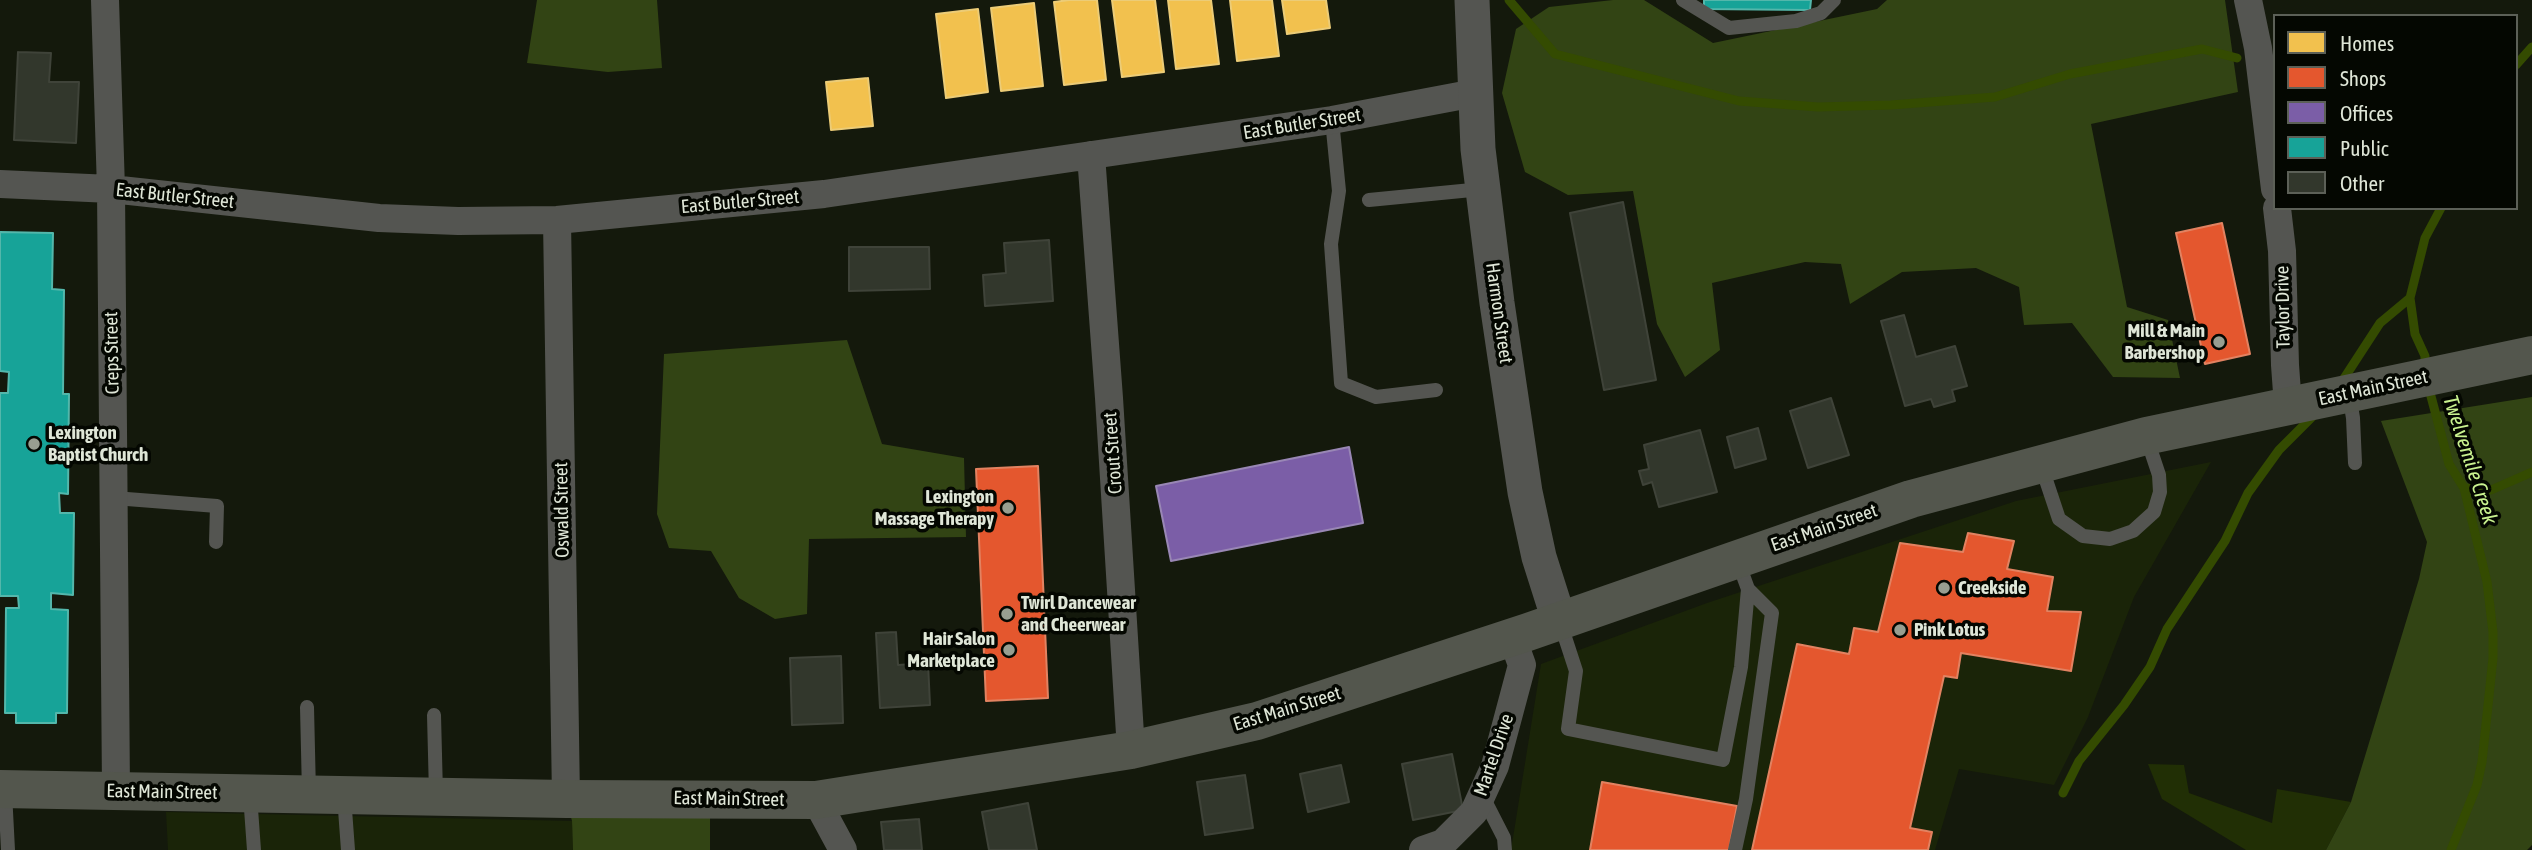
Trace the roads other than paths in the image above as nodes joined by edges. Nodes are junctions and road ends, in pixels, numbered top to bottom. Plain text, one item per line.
1 (105, 0) edge
2 (1472, 0) edge
3 (1683, 0) edge
4 (1834, 0) edge
5 (2248, 0) edge
6 (1475, 93) junction
7 (1332, 120) junction
8 (1091, 155) junction
9 (2273, 172) edge
10 (0, 184) edge
11 (111, 189) junction
12 (1482, 189) junction
13 (1369, 200) dead end
14 (2277, 210) edge
15 (558, 220) junction
16 (2532, 355) edge
17 (1436, 390) dead end
18 (2318, 399) junction
19 (2146, 436) junction
20 (2040, 463) junction
21 (2355, 463) dead end
22 (114, 498) junction
23 (216, 542) dead end
24 (1742, 574) junction
25 (1559, 620) junction
26 (1512, 637) junction
27 (307, 707) dead end
28 (434, 715) dead end
29 (1131, 750) junction
30 (3, 789) edge
31 (116, 791) junction
32 (250, 793) junction
33 (1482, 794) junction
34 (327, 795) junction
35 (436, 797) junction
36 (566, 799) junction
37 (816, 800) junction
38 (347, 843) edge
39 (839, 848) edge
40 (8, 850) edge
41 (254, 850) edge
42 (336, 850) edge
43 (1423, 850) edge
44 (1505, 850) edge
45 (1735, 850) edge

1 - 11 street, Creps Street
2 - 6 street, Harmon Street
3 - 4 lane
5 - 9 street
6 - 7 street, East Butler Street
6 - 12 street, Harmon Street
7 - 8 street, East Butler Street
7 - 17 lane
8 - 15 street, East Butler Street
8 - 29 street, Crout Street
10 - 11 street, East Butler Street
11 - 15 street, East Butler Street
11 - 22 street, Creps Street
12 - 13 lane
12 - 25 street, Harmon Street
14 - 18 street, Taylor Drive
15 - 36 street, Oswald Street
16 - 18 main road, East Main Street
18 - 19 main road, East Main Street
18 - 21 lane
19 - 20 main road, East Main Street
19 - 20 lane
20 - 24 main road, East Main Street
22 - 23 lane
22 - 31 street, Creps Street
24 - 25 main road, East Main Street
24 - 25 lane
24 - 45 lane
25 - 26 main road, East Main Street
26 - 29 main road, East Main Street
26 - 33 street, Martel Drive
27 - 34 lane
28 - 35 lane
29 - 37 main road, East Main Street
30 - 31 main road, East Main Street
30 - 40 lane
31 - 32 main road, East Main Street
32 - 34 main road, East Main Street
32 - 41 lane
33 - 43 street, Martel Drive
33 - 44 lane
34 - 35 main road, East Main Street
34 - 38 lane
35 - 36 main road, East Main Street
36 - 37 main road, East Main Street
37 - 39 street
38 - 42 lane

